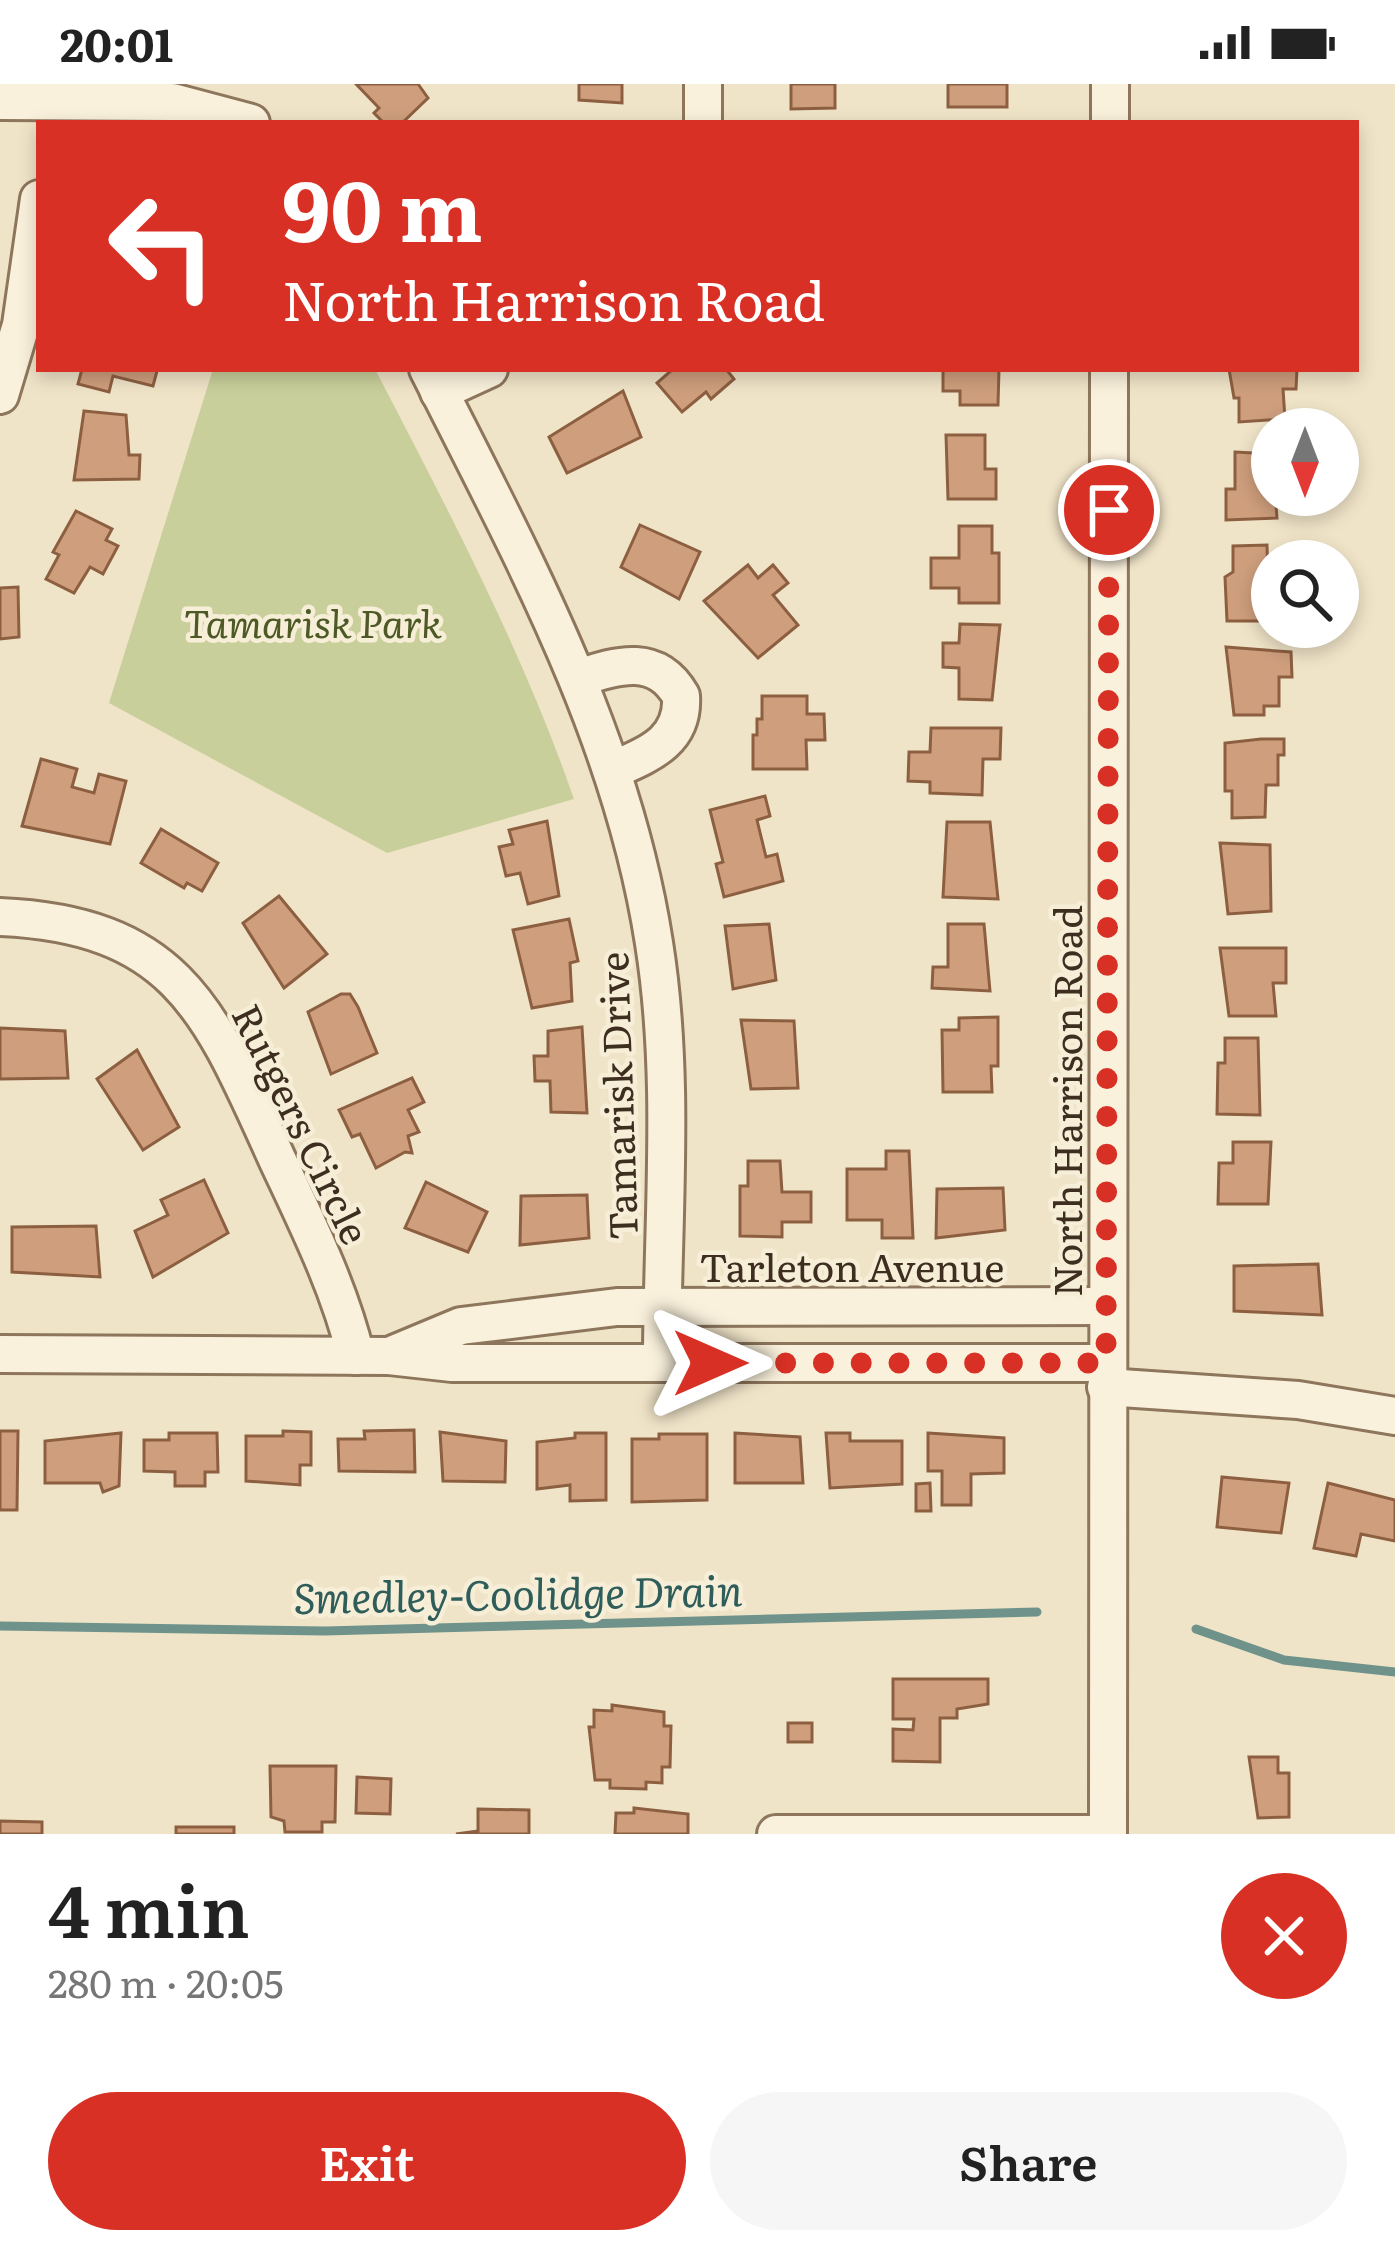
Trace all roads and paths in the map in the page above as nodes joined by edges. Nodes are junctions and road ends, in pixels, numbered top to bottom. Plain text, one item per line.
1 (703, 84) edge
2 (1110, 84) edge
3 (0, 100) edge
4 (44, 112) edge
5 (240, 120) edge
6 (703, 120) edge
7 (1110, 120) edge
8 (36, 220) edge
9 (475, 372) edge
10 (1109, 372) edge
11 (434, 381) edge
12 (0, 394) edge
13 (580, 678) junction
14 (613, 770) junction
15 (0, 917) edge
16 (662, 1306) junction
17 (1107, 1306) junction
18 (0, 1354) edge
19 (373, 1356) junction
20 (662, 1363) junction
21 (1106, 1375) junction
22 (1395, 1417) edge
23 (776, 1834) edge
24 (1096, 1834) edge
25 (1108, 1834) edge

1 - 6 street
2 - 7 street
3 - 4 street
4 - 5 street
8 - 12 street
9 - 11 street
10 - 17 street, North Harrison Road
11 - 13 street, Tamarisk Drive
13 - 14 street, Tamarisk Drive
13 - 14 street
14 - 16 street, Tamarisk Drive
15 - 19 street, Rutgers Circle
16 - 17 street, Tarleton Avenue
16 - 19 street, Tarleton Avenue
16 - 20 street, Tamarisk Drive
17 - 21 street, North Harrison Road
18 - 19 street, Tarleton Avenue
19 - 20 street, Tarleton Avenue
20 - 21 street, Tarleton Avenue
21 - 22 street, Tarleton Avenue
21 - 25 street, North Harrison Road
23 - 24 street

